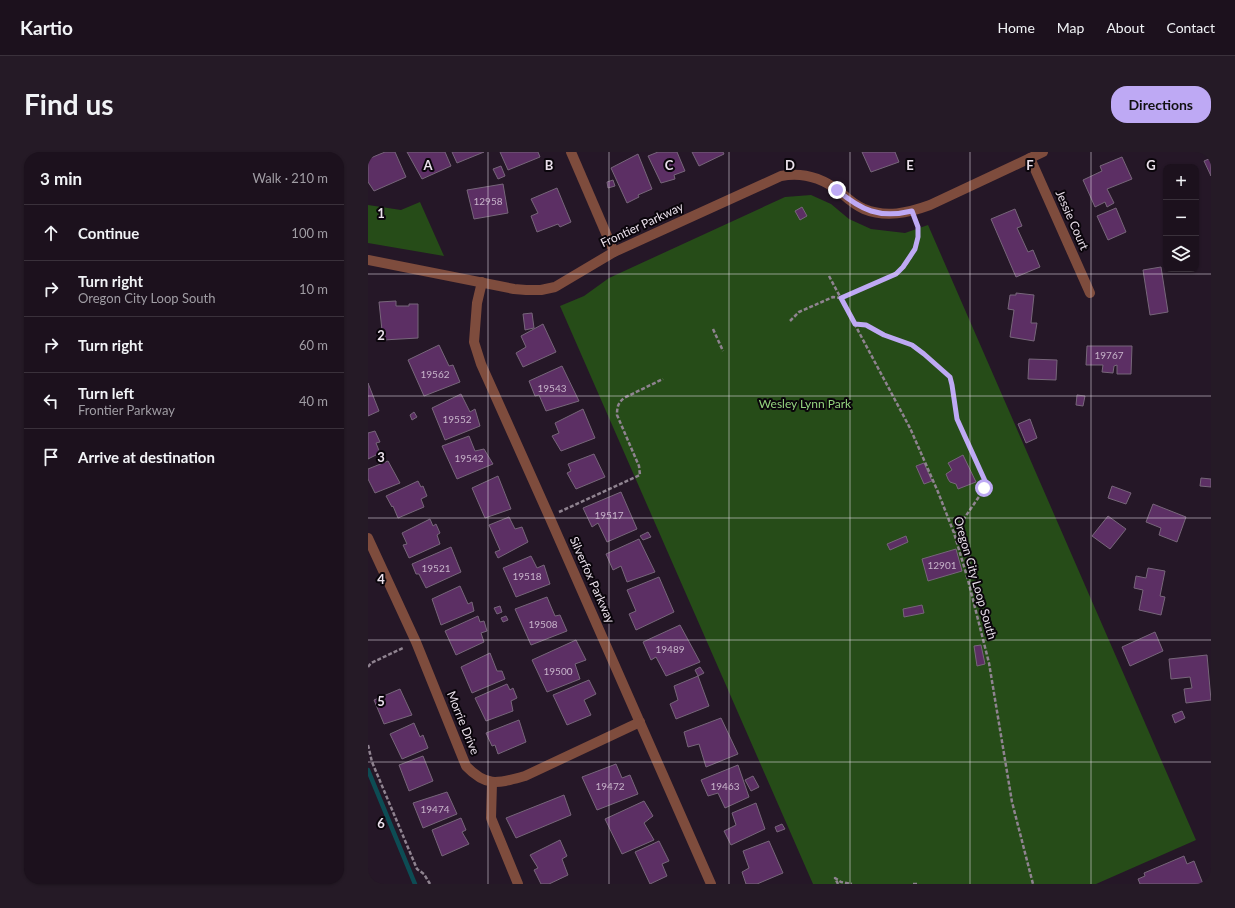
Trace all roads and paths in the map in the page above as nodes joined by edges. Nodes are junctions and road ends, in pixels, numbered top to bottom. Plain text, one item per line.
1 (570, 152) edge
2 (1043, 152) edge
3 (1030, 158) junction
4 (915, 210) junction
5 (614, 252) junction
6 (368, 260) edge
7 (829, 276) dead end
8 (482, 282) junction
9 (1090, 293) dead end
10 (841, 298) junction
11 (790, 321) dead end
12 (855, 324) junction
13 (713, 329) dead end
14 (724, 351) dead end
15 (663, 379) dead end
16 (549, 516) junction
17 (954, 533) junction
18 (368, 538) edge
19 (403, 648) dead end
20 (368, 667) edge
21 (640, 722) junction
22 (368, 745) edge
23 (492, 782) junction
24 (430, 884) edge
25 (518, 884) edge
26 (711, 884) edge
27 (838, 884) edge
28 (852, 884) edge
29 (913, 884) edge
30 (918, 884) edge
31 (1033, 884) edge

1 - 5 street
2 - 3 street, Frontier Parkway
3 - 4 street, Frontier Parkway
3 - 9 street, Jessie Court
4 - 5 street, Frontier Parkway
4 - 10 path
5 - 8 street, Frontier Parkway
6 - 8 street, Frontier Parkway
7 - 10 path, Oregon City Loop South
8 - 16 street, Silverfox Parkway
10 - 11 path
10 - 12 path, Oregon City Loop South
12 - 17 path, Oregon City Loop South
12 - 17 path
13 - 14 path
15 - 16 path
16 - 21 street, Silverfox Parkway
17 - 31 path, Oregon City Loop South
18 - 23 street, Morrie Drive
19 - 20 path
21 - 23 street
21 - 26 street, Silverfox Parkway
22 - 24 path
23 - 25 street
27 - 28 path
29 - 30 path

